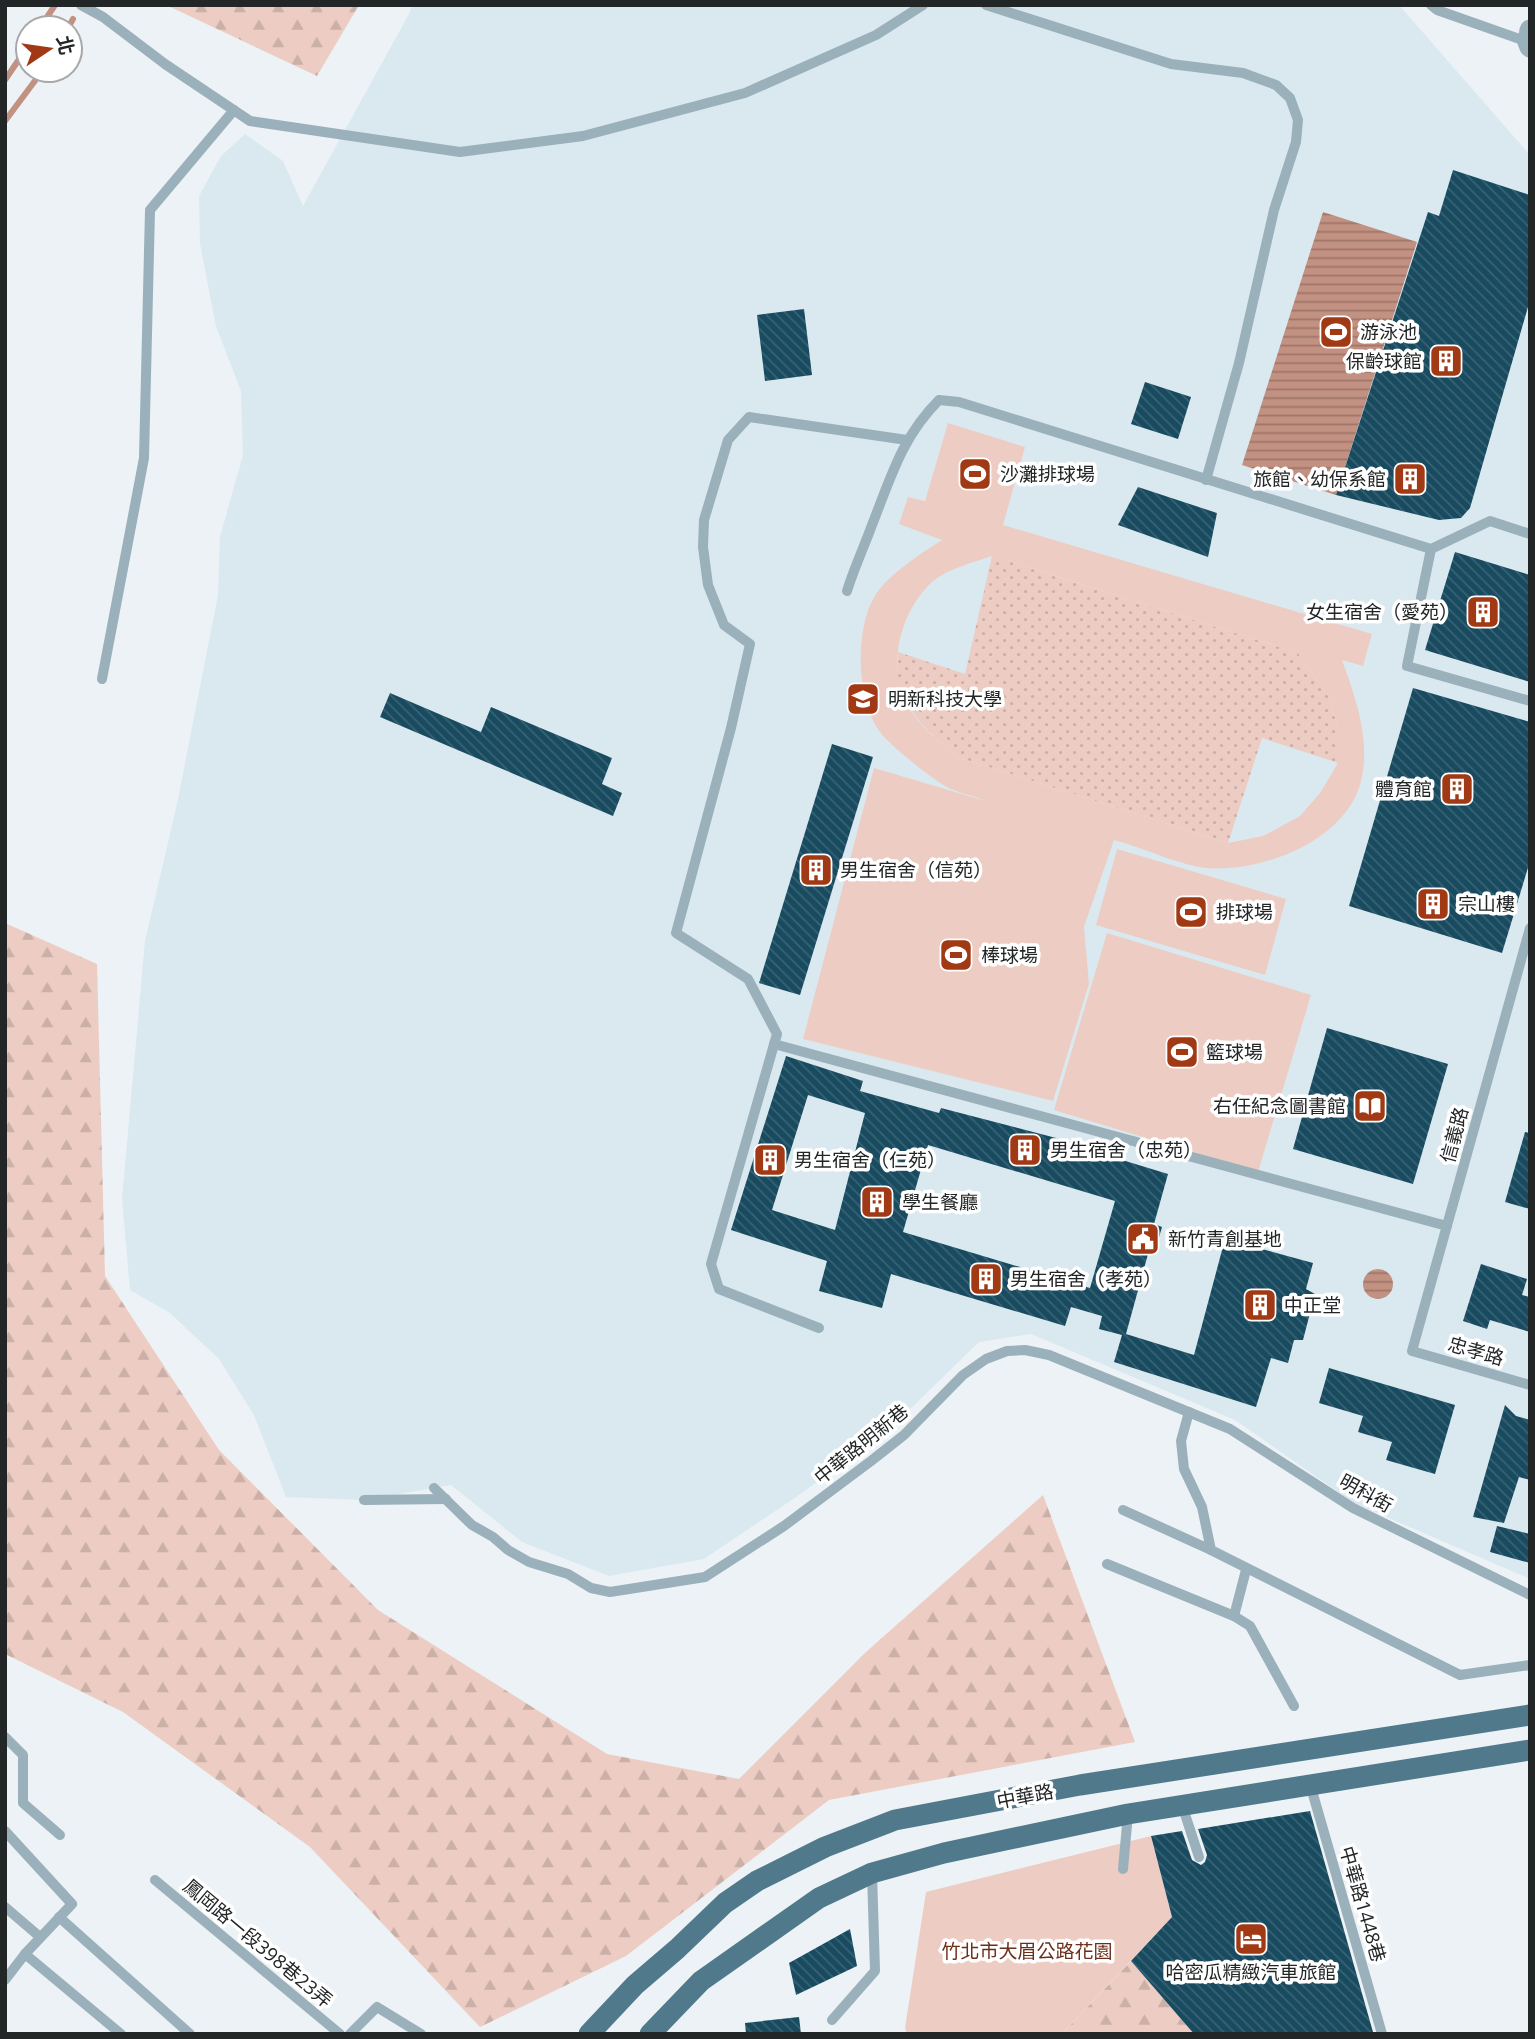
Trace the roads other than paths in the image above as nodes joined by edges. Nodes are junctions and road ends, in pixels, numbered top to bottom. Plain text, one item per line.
1 (81, 5) edge
2 (923, 5) edge
3 (986, 5) edge
4 (1432, 5) edge
5 (1529, 39) edge
6 (234, 110) junction
7 (907, 440) junction
8 (1206, 480) junction
9 (1530, 534) edge
10 (1431, 549) junction
11 (847, 591) dead end
12 (102, 679) dead end
13 (1530, 701) edge
14 (1530, 928) edge
15 (774, 1044) junction
16 (1447, 1226) junction
17 (818, 1328) dead end
18 (1412, 1351) joint
19 (1530, 1385) edge
20 (1189, 1412) junction
21 (434, 1488) dead end
22 (446, 1499) junction
23 (364, 1500) dead end
24 (1123, 1510) dead end
25 (1210, 1550) junction
26 (1107, 1564) dead end
27 (1246, 1570) junction
28 (1530, 1595) edge
29 (1234, 1616) junction
30 (1530, 1665) edge
31 (1294, 1706) dead end
32 (1530, 1716) edge
33 (5, 1737) edge
34 (1530, 1750) edge
35 (1310, 1784) junction
36 (1182, 1805) junction
37 (1128, 1814) junction
38 (5, 1831) edge
39 (60, 1835) dead end
40 (1199, 1857) dead end
41 (1123, 1868) dead end
42 (872, 1873) junction
43 (155, 1880) dead end
44 (5, 1907) edge
45 (59, 1917) junction
46 (40, 1937) junction
47 (25, 1954) junction
48 (7, 1973) edge
49 (832, 2020) dead end
50 (121, 2034) edge
51 (190, 2034) edge
52 (340, 2034) edge
53 (350, 2034) edge
54 (421, 2034) edge
55 (590, 2034) edge
56 (650, 2034) edge
57 (1382, 2034) edge

1 - 6 lane
2 - 6 lane
3 - 8 lane
4 - 5 lane
6 - 12 lane
7 - 8 lane
7 - 11 lane
7 - 15 lane
8 - 10 lane
9 - 10 lane
10 - 13 lane
14 - 16 lane, 信義路
15 - 16 lane
15 - 17 lane
16 - 18 lane, 信義路
18 - 19 lane, 忠孝路
20 - 22 lane, 中華路明新巷
20 - 25 lane
20 - 28 lane, 明科街
21 - 22 lane, 中華路明新巷
22 - 23 lane
24 - 25 lane
25 - 27 lane
26 - 29 lane
27 - 29 lane
27 - 30 lane
29 - 31 lane
32 - 55 main road, 中華路
33 - 39 lane
34 - 35 main road, 中華路
35 - 36 main road, 中華路
35 - 57 lane, 中華路1448巷
36 - 37 main road, 中華路
36 - 40 lane
37 - 41 lane
37 - 42 main road, 中華路
38 - 45 lane
42 - 49 lane
42 - 56 main road, 中華路
43 - 52 lane, 鳳岡路一段398巷23弄
44 - 46 lane
45 - 46 lane
45 - 51 lane
46 - 47 lane
47 - 48 lane
47 - 50 lane
53 - 54 lane

